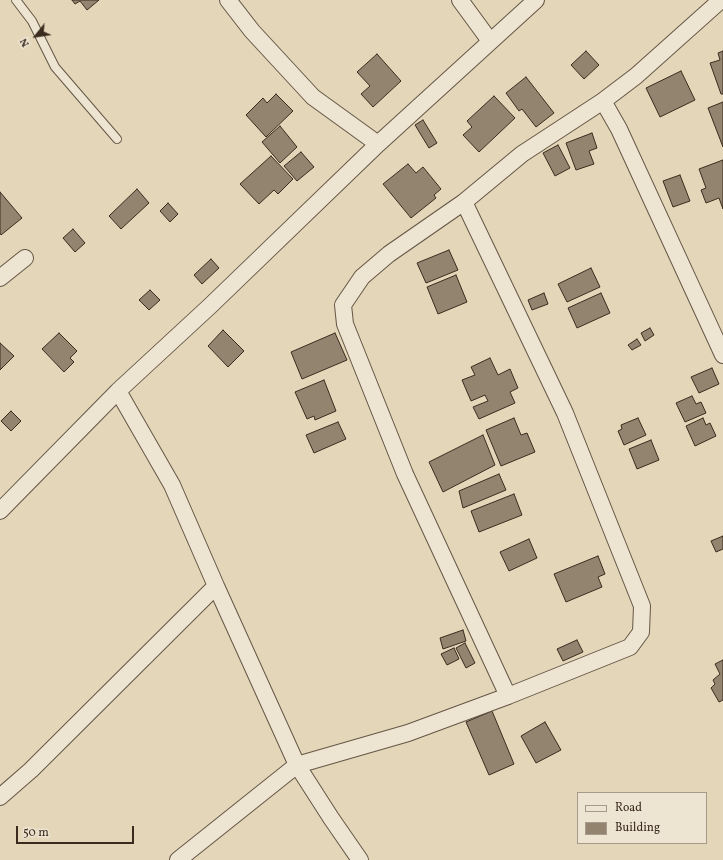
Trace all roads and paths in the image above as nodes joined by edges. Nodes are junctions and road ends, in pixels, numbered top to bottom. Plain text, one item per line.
1 (16, 0) edge
2 (228, 0) edge
3 (460, 0) edge
4 (536, 0) edge
5 (721, 0) edge
6 (490, 41) junction
7 (603, 101) junction
8 (117, 139) dead end
9 (378, 144) junction
10 (464, 202) junction
11 (25, 258) dead end
12 (0, 278) edge
13 (723, 355) edge
14 (118, 391) junction
15 (4, 500) edge
16 (216, 586) junction
17 (508, 696) junction
18 (297, 765) junction
19 (0, 798) edge
20 (178, 860) edge
21 (360, 860) edge

1 - 8 lane
2 - 9 street
3 - 6 street
4 - 6 street
5 - 7 street
6 - 9 street
7 - 10 street
7 - 13 street
9 - 14 street
10 - 17 street
10 - 17 street
11 - 12 street
14 - 15 street
14 - 16 street
16 - 18 street
16 - 19 street
17 - 18 street
18 - 20 street
18 - 21 street

